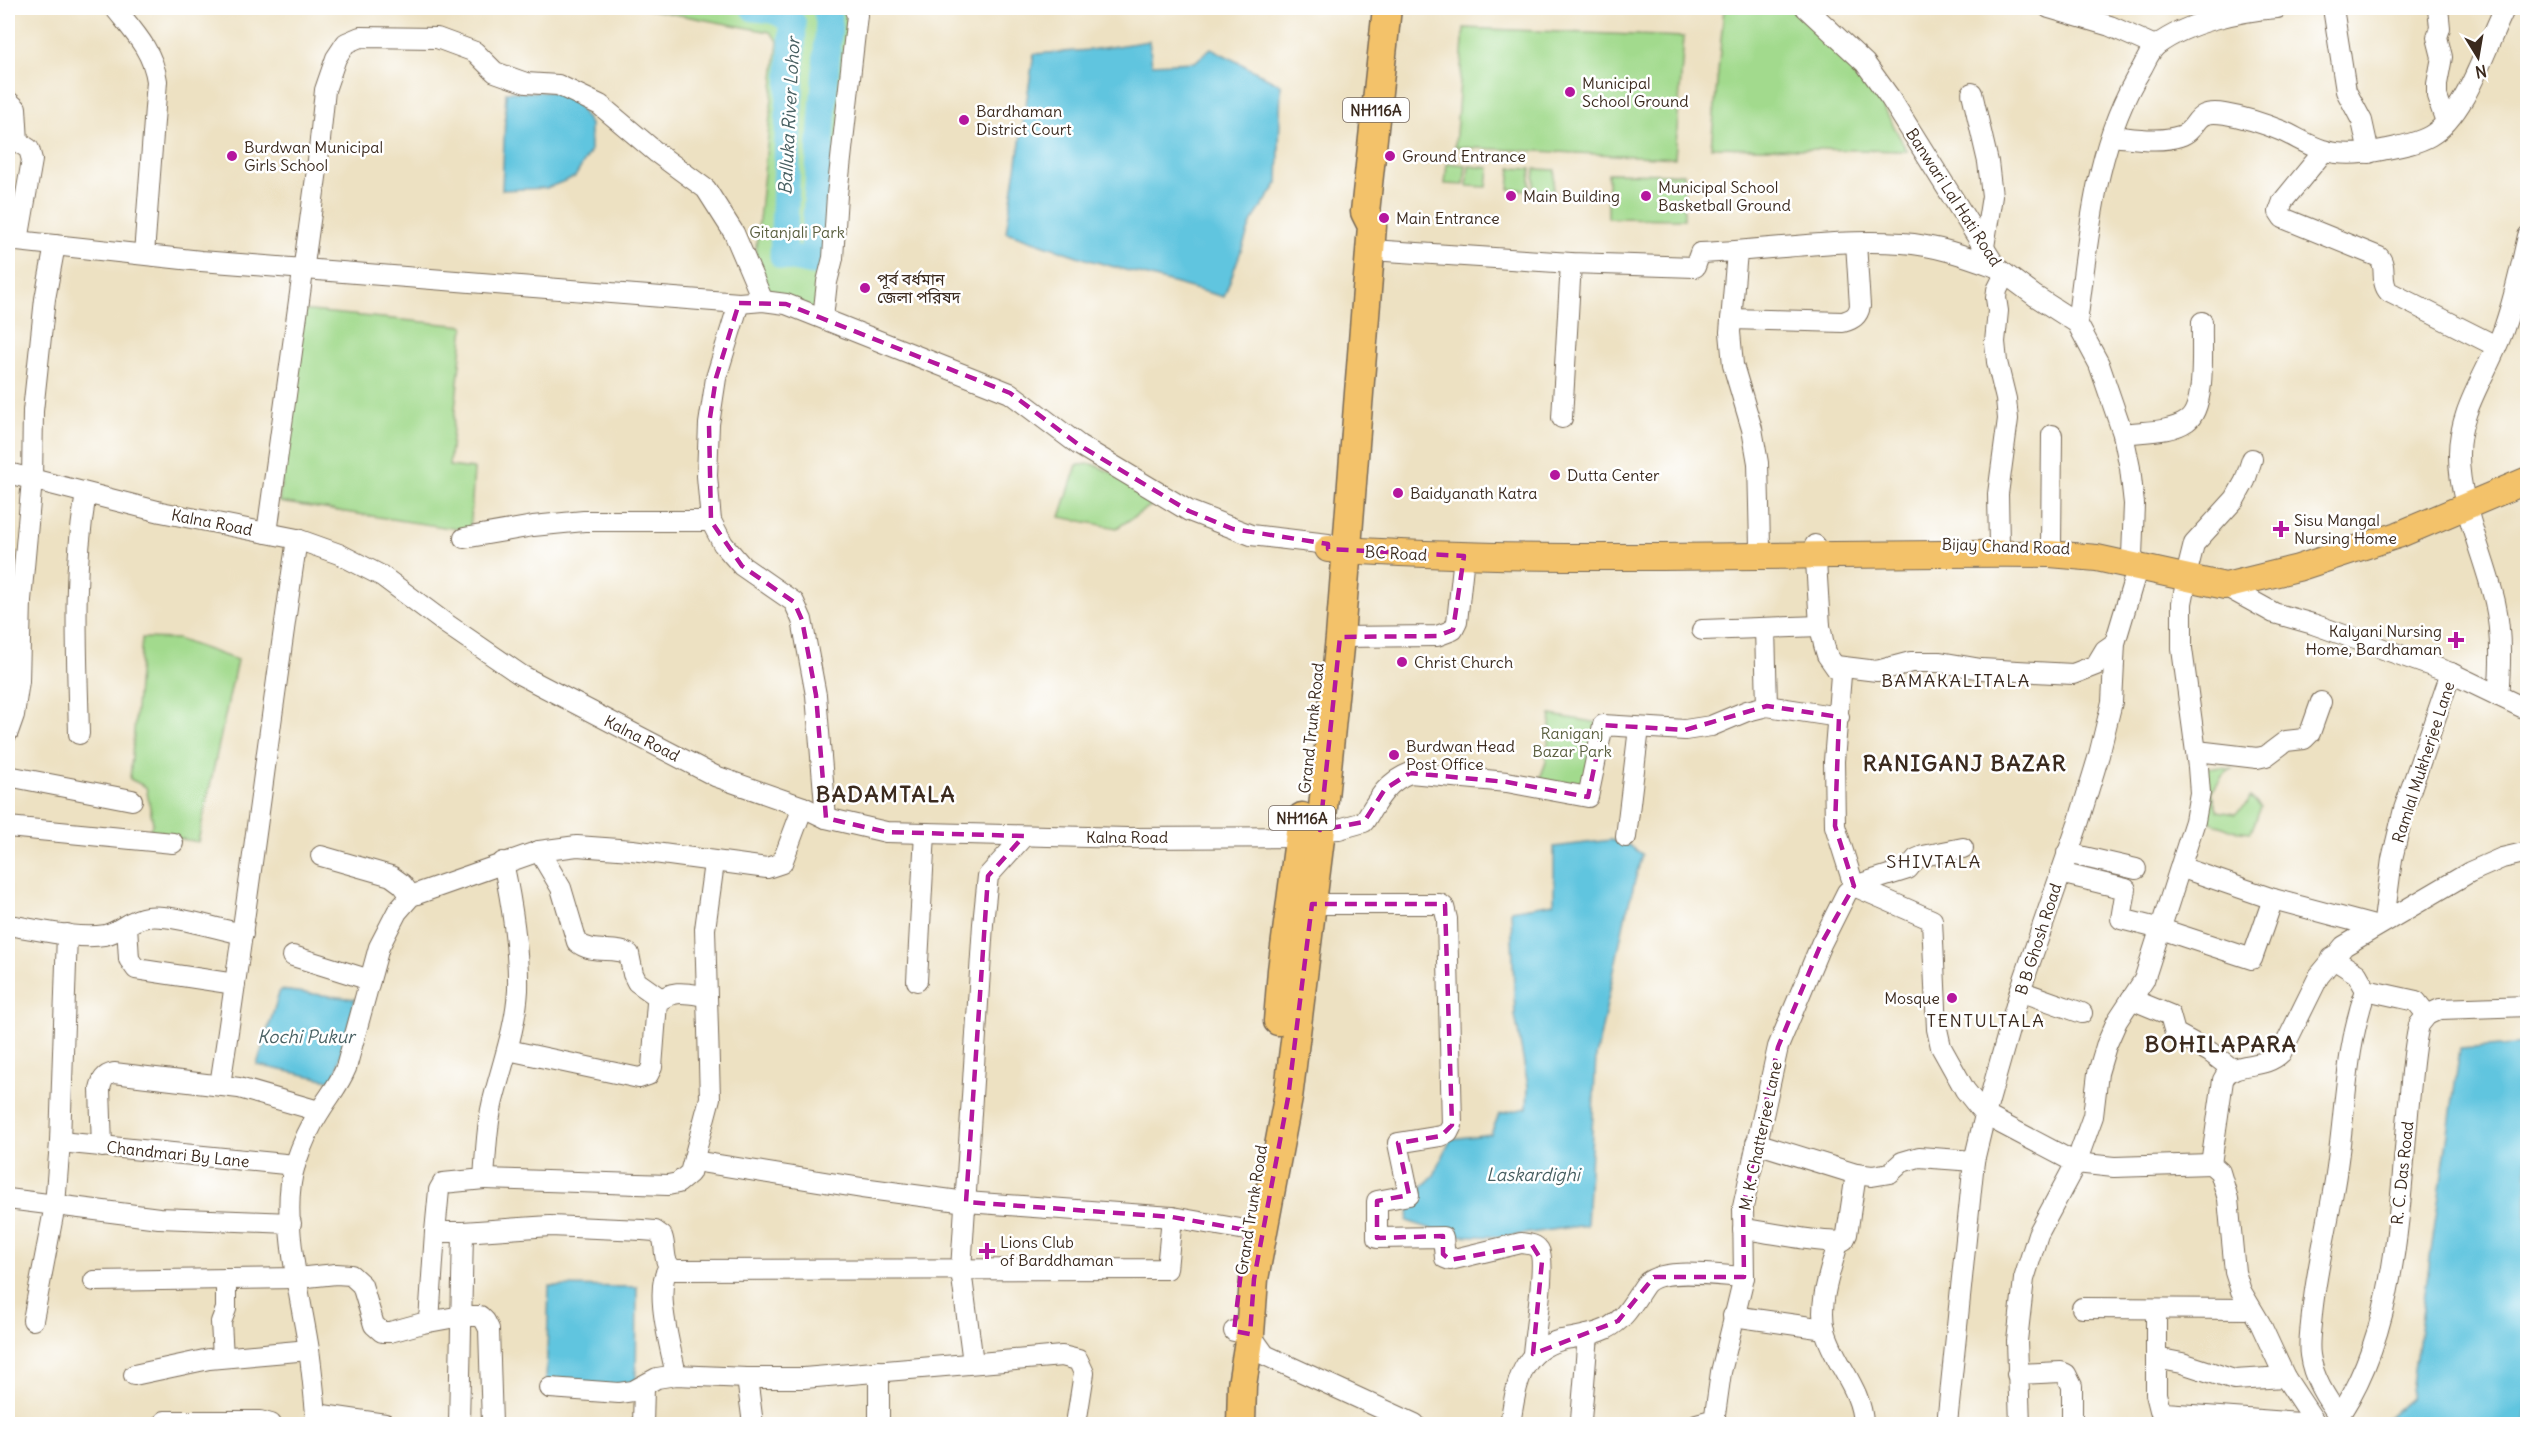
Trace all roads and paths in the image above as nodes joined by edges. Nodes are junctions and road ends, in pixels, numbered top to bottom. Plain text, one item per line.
1 (115, 8) edge
2 (854, 8) edge
3 (1387, 8) edge
4 (1806, 8) edge
5 (2049, 8) edge
6 (2277, 8) edge
7 (2333, 8) edge
8 (2438, 8) edge
9 (2505, 8) edge
10 (2248, 9) edge
11 (2155, 46) junction
12 (1972, 93) dead end
13 (8, 101) edge
14 (2446, 122) junction
15 (2112, 136) junction
16 (2324, 151) junction
17 (2369, 153) junction
18 (1365, 212) junction
19 (13, 240) edge
20 (1856, 243) junction
21 (2527, 243) edge
22 (55, 245) junction
23 (1984, 247) junction
24 (1371, 250) junction
25 (1737, 252) junction
26 (144, 254) junction
27 (1571, 263) junction
28 (303, 269) junction
29 (2001, 270) junction
30 (763, 301) junction
31 (739, 303) junction
32 (823, 318) junction
33 (1731, 319) junction
34 (2202, 322) dead end
35 (2077, 323) junction
36 (2496, 346) junction
37 (1562, 418) dead end
38 (2123, 434) junction
39 (2052, 435) dead end
40 (2252, 459) dead end
41 (2528, 468) edge
42 (8, 473) edge
43 (32, 480) junction
44 (2528, 480) edge
45 (86, 494) junction
46 (2465, 501) junction
47 (711, 521) junction
48 (267, 533) junction
49 (464, 538) dead end
50 (297, 539) junction
51 (1336, 544) junction
52 (1999, 545) junction
53 (1760, 546) junction
54 (2051, 546) junction
55 (1464, 550) junction
56 (1816, 550) junction
57 (2135, 561) junction
58 (2188, 573) junction
59 (2225, 586) junction
60 (14, 600) edge
61 (1820, 626) junction
62 (1765, 628) junction
63 (1702, 630) dead end
64 (1340, 637) junction
65 (2115, 643) junction
66 (1836, 666) junction
67 (2451, 673) junction
68 (13, 681) edge
69 (2498, 696) junction
70 (2320, 702) dead end
71 (1767, 706) junction
72 (2528, 710) edge
73 (1839, 717) junction
74 (1639, 728) junction
75 (8, 732) edge
76 (79, 734) dead end
77 (2197, 751) junction
78 (8, 776) edge
79 (132, 800) dead end
80 (803, 807) junction
81 (825, 818) junction
82 (8, 827) edge
83 (925, 833) junction
84 (1313, 834) junction
85 (1024, 836) junction
86 (1626, 837) dead end
87 (173, 843) dead end
88 (1963, 848) dead end
89 (539, 851) junction
90 (2528, 852) edge
91 (2067, 853) junction
92 (321, 856) dead end
93 (503, 862) junction
94 (714, 863) junction
95 (2180, 867) junction
96 (2136, 869) dead end
97 (2060, 873) junction
98 (1854, 886) junction
99 (411, 896) junction
100 (2273, 899) junction
101 (1312, 904) junction
102 (2379, 924) junction
103 (8, 925) edge
104 (127, 925) junction
105 (2161, 929) junction
106 (67, 934) junction
107 (243, 934) junction
108 (293, 956) dead end
109 (2332, 958) junction
110 (370, 980) junction
111 (917, 981) dead end
112 (235, 984) junction
113 (2366, 990) junction
114 (2020, 992) junction
115 (705, 996) junction
116 (662, 999) junction
117 (2131, 999) junction
118 (2528, 1006) edge
119 (2082, 1013) dead end
120 (2427, 1015) junction
121 (508, 1050) junction
122 (2232, 1069) junction
123 (220, 1085) junction
124 (319, 1112) junction
125 (1985, 1115) junction
126 (60, 1142) junction
127 (1756, 1143) junction
128 (102, 1147) junction
129 (694, 1161) junction
130 (1974, 1161) junction
131 (2076, 1162) junction
132 (2211, 1164) junction
133 (295, 1165) junction
134 (1856, 1174) junction
135 (484, 1179) junction
136 (8, 1199) edge
137 (966, 1202) junction
138 (55, 1205) junction
139 (1172, 1217) junction
140 (291, 1223) junction
141 (1743, 1229) junction
142 (1246, 1230) junction
143 (435, 1232) junction
144 (463, 1232) junction
145 (1838, 1243) junction
146 (669, 1267) junction
147 (961, 1270) junction
148 (1744, 1277) junction
149 (297, 1278) junction
150 (226, 1279) junction
151 (94, 1281) dead end
152 (2082, 1308) dead end
153 (2156, 1309) junction
154 (2251, 1309) junction
155 (461, 1316) junction
156 (1733, 1316) junction
157 (33, 1320) dead end
158 (429, 1321) junction
159 (1825, 1329) junction
160 (1588, 1335) junction
161 (1245, 1348) junction
162 (309, 1350) junction
163 (1533, 1354) junction
164 (223, 1358) junction
165 (2156, 1358) junction
166 (973, 1363) junction
167 (879, 1371) junction
168 (2017, 1374) junction
169 (134, 1375) dead end
170 (676, 1375) junction
171 (2285, 1377) junction
172 (747, 1378) junction
173 (644, 1387) junction
174 (550, 1388) dead end
175 (315, 1419) edge
176 (1581, 1420) dead end
177 (2336, 1420) edge
178 (165, 1421) dead end
179 (1236, 1423) edge
180 (271, 1425) edge
181 (385, 1425) edge
182 (459, 1425) edge
183 (492, 1425) edge
184 (643, 1425) edge
185 (753, 1425) edge
186 (879, 1425) edge
187 (1076, 1425) edge
188 (1416, 1425) edge
189 (1510, 1425) edge
190 (1697, 1425) edge
191 (1863, 1425) edge
192 (1947, 1425) edge
193 (2020, 1425) edge
194 (2072, 1425) edge
195 (2315, 1425) edge

1 - 26 street
2 - 32 street
3 - 18 highway, Grand Trunk Road / NH116A
4 - 23 street, Banwari Lal Hati Road
5 - 11 street
6 - 10 street
7 - 17 street
8 - 14 street
9 - 14 street
10 - 11 street
11 - 15 street
12 - 23 street
13 - 19 street
14 - 17 street
15 - 16 street
15 - 35 street
16 - 17 street
16 - 36 street
18 - 24 highway, Grand Trunk Road / NH116A
18 - 51 highway, Grand Trunk Road / NH116A
19 - 22 street
20 - 25 street
20 - 29 street
20 - 33 street
21 - 36 street
22 - 26 street
22 - 43 street
23 - 29 street, Banwari Lal Hati Road
24 - 27 street
24 - 51 highway, Grand Trunk Road / NH116A
25 - 27 street
25 - 33 street
26 - 28 street
27 - 37 street
28 - 30 street
28 - 31 street
28 - 48 street
29 - 35 street, Banwari Lal Hati Road
29 - 52 street
30 - 31 street
30 - 32 street
31 - 47 street
32 - 51 street
33 - 53 street
34 - 38 street
35 - 38 street, Banwari Lal Hati Road
36 - 46 street
38 - 57 street, Banwari Lal Hati Road
39 - 54 street
40 - 58 street
41 - 46 main road, Bijay Chand Road
42 - 43 street, Kalna Road
43 - 45 street, Kalna Road
43 - 60 street
44 - 46 main road, Bijay Chand Road
45 - 48 street, Kalna Road
45 - 76 street
46 - 58 main road, Bijay Chand Road
46 - 59 main road, Bijay Chand Road
46 - 69 street
47 - 49 street
47 - 81 street
48 - 50 street, Kalna Road
50 - 80 street, Kalna Road
50 - 107 street
51 - 55 main road, BC Road
51 - 64 highway, Grand Trunk Road / NH116A
51 - 84 highway, Grand Trunk Road / NH116A
52 - 54 main road, Bijay Chand Road
52 - 56 main road, Bijay Chand Road
53 - 55 main road, Bijay Chand Road
53 - 56 main road, Bijay Chand Road
54 - 57 main road, Bijay Chand Road
55 - 56 main road, Bijay Chand Road
55 - 64 street
56 - 57 main road, Bijay Chand Road
56 - 61 street
57 - 58 main road, Bijay Chand Road
57 - 65 street, B B Ghosh Road
58 - 59 main road, Bijay Chand Road
58 - 77 street
59 - 67 street
60 - 68 street
61 - 62 street
61 - 66 street
62 - 63 street
62 - 71 street
64 - 84 highway, Grand Trunk Road / NH116A
65 - 66 street
65 - 91 street, B B Ghosh Road
66 - 73 street
67 - 69 street
67 - 102 street, Ramlal Mukherjee Lane
68 - 75 street
69 - 72 street
70 - 77 street
71 - 73 street
71 - 74 street
73 - 98 street
74 - 84 street, Kalna Road
74 - 86 street
77 - 95 street
78 - 79 street
80 - 81 street, Kalna Road
80 - 94 street
81 - 83 street, Kalna Road
82 - 87 street
83 - 85 street, Kalna Road
83 - 111 street
84 - 85 street, Kalna Road
84 - 101 highway, Grand Trunk Road / NH116A
84 - 142 highway, Grand Trunk Road / NH116A
85 - 137 street
88 - 98 street
89 - 93 street
89 - 94 street
89 - 116 street
90 - 102 street
91 - 96 street
91 - 97 street, B B Ghosh Road
92 - 99 street
93 - 99 street
93 - 121 street
94 - 115 street
95 - 100 street
95 - 105 street
97 - 105 street
97 - 114 street, B B Ghosh Road
98 - 125 street
98 - 127 street, M. K. Chatterjee Lane
99 - 110 street
100 - 102 street
100 - 105 street
101 - 161 highway, Grand Trunk Road / NH116A
101 - 163 street
102 - 109 street
103 - 106 street
104 - 106 street
104 - 107 street
104 - 112 street
105 - 117 street
106 - 126 street
107 - 112 street
108 - 110 street
109 - 113 street
109 - 122 street
110 - 124 street
112 - 123 street
113 - 120 street
113 - 177 street
114 - 119 street
114 - 125 street, B B Ghosh Road
115 - 116 street
115 - 129 street
116 - 121 street
117 - 122 street
117 - 131 street
118 - 120 street
120 - 177 street, R. C. Das Road
121 - 135 street
122 - 132 street
123 - 124 street
123 - 128 street
124 - 133 street
125 - 130 street, B B Ghosh Road
125 - 131 street
126 - 128 street, Chandmari By Lane
126 - 138 street
127 - 134 street
127 - 141 street, M. K. Chatterjee Lane
128 - 133 street, Chandmari By Lane
129 - 135 street
129 - 137 street
130 - 134 street
130 - 192 street, B B Ghosh Road
131 - 132 street
131 - 168 street
132 - 154 street
133 - 140 street
134 - 145 street
135 - 143 street
136 - 138 street
137 - 139 street
137 - 147 street
138 - 140 street
138 - 157 street
139 - 142 street
139 - 147 street
140 - 149 street
141 - 145 street
141 - 148 street, M. K. Chatterjee Lane
142 - 161 highway, Grand Trunk Road / NH116A
143 - 144 street
143 - 158 street
144 - 146 street
144 - 155 street
145 - 159 street
146 - 147 street
146 - 170 street
147 - 166 street
148 - 156 street, M. K. Chatterjee Lane
148 - 160 street
149 - 150 street
149 - 158 street
149 - 162 street
150 - 151 street
150 - 164 street
152 - 153 street
153 - 154 street
153 - 165 street
154 - 171 street
155 - 158 street
155 - 182 street
155 - 183 street
156 - 159 street
156 - 190 street, M. K. Chatterjee Lane
159 - 191 street
160 - 163 street
160 - 176 street
161 - 179 highway, Grand Trunk Road / NH116A
161 - 188 street
162 - 164 street
162 - 175 street
163 - 189 street
164 - 169 street
165 - 171 street
165 - 195 street
166 - 167 street
166 - 187 street
167 - 172 street
167 - 186 street
168 - 193 street
168 - 194 street
170 - 172 street
170 - 173 street
171 - 195 street
172 - 185 street
173 - 174 street
173 - 184 street
175 - 181 street
178 - 180 street

